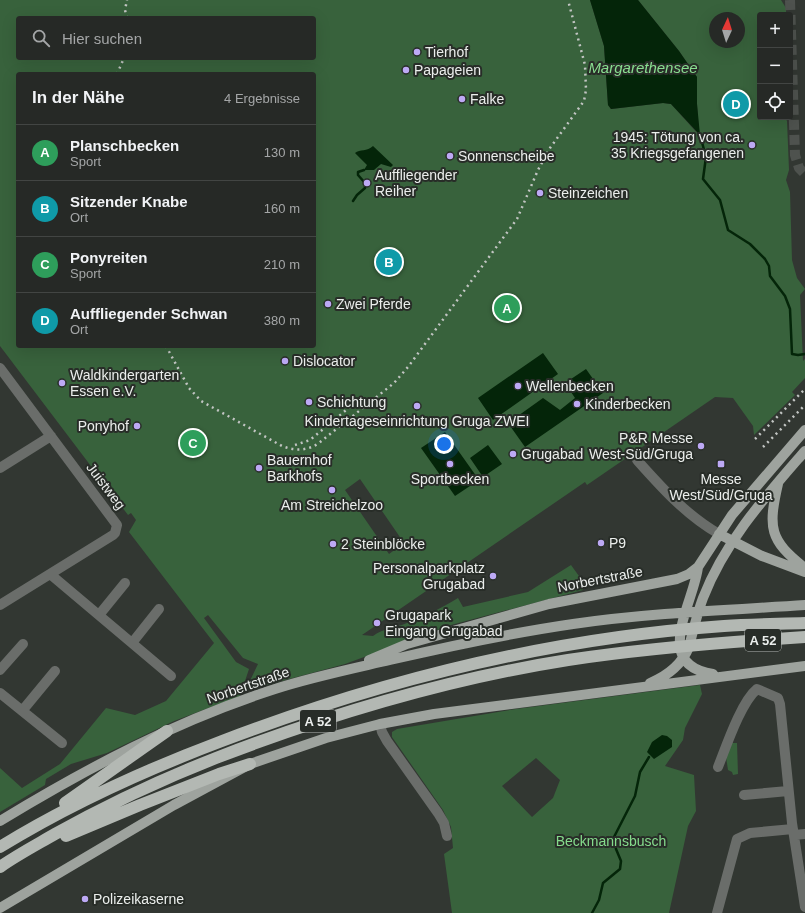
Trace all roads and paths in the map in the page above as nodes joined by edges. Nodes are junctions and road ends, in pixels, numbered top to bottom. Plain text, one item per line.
1 (0, 368) edge
2 (805, 430) edge
3 (51, 436) junction
4 (805, 451) edge
5 (637, 460) dead end
6 (0, 468) edge
7 (778, 482) junction
8 (719, 534) junction
9 (733, 541) junction
10 (698, 567) junction
11 (805, 568) edge
12 (805, 572) edge
13 (50, 574) junction
14 (125, 582) dead end
15 (0, 605) edge
16 (805, 605) edge
17 (160, 609) dead end
18 (99, 615) junction
19 (805, 623) edge
20 (805, 637) edge
21 (132, 643) junction
22 (23, 644) dead end
23 (683, 658) junction
24 (805, 666) edge
25 (0, 670) edge
26 (55, 671) dead end
27 (341, 672) junction
28 (172, 676) dead end
29 (722, 676) junction
30 (638, 686) junction
31 (0, 693) edge
32 (22, 711) junction
33 (380, 724) junction
34 (167, 731) junction
35 (62, 743) dead end
36 (250, 764) junction
37 (718, 767) dead end
38 (788, 791) junction
39 (744, 795) dead end
40 (0, 821) edge
41 (793, 832) junction
42 (805, 834) edge
43 (447, 836) dead end
44 (15, 838) junction
45 (0, 847) edge
46 (11, 859) junction
47 (0, 867) edge
48 (0, 908) edge
49 (805, 908) edge
50 (717, 913) edge

1 - 3 street, Juistweg
2 - 8 main road, Norbertstraße
3 - 6 street
3 - 13 street, Juistweg
4 - 7 main road
5 - 8 street
7 - 9 main road
7 - 11 main road
8 - 9 main road
8 - 10 main road, Norbertstraße
9 - 12 main road
9 - 23 main road
10 - 23 main road
10 - 27 main road, Norbertstraße
13 - 15 street, Juistweg
13 - 18 street
14 - 18 street
16 - 27 main road, Norbertstraße
17 - 21 street
18 - 21 street
19 - 44 highway, A 52
20 - 46 highway, A 52
21 - 28 street
22 - 25 street
23 - 29 main road
23 - 30 main road
24 - 29 main road
26 - 32 street
27 - 34 main road, Norbertstraße
29 - 30 main road
30 - 33 main road
31 - 32 street
32 - 35 street
33 - 36 main road
33 - 43 street
34 - 40 main road, Norbertstraße
34 - 44 highway
36 - 46 highway
36 - 48 main road
37 - 38 street
38 - 39 street
38 - 41 street
41 - 42 street
41 - 49 street
41 - 50 street
44 - 45 highway, A 52
46 - 47 highway, A 52

